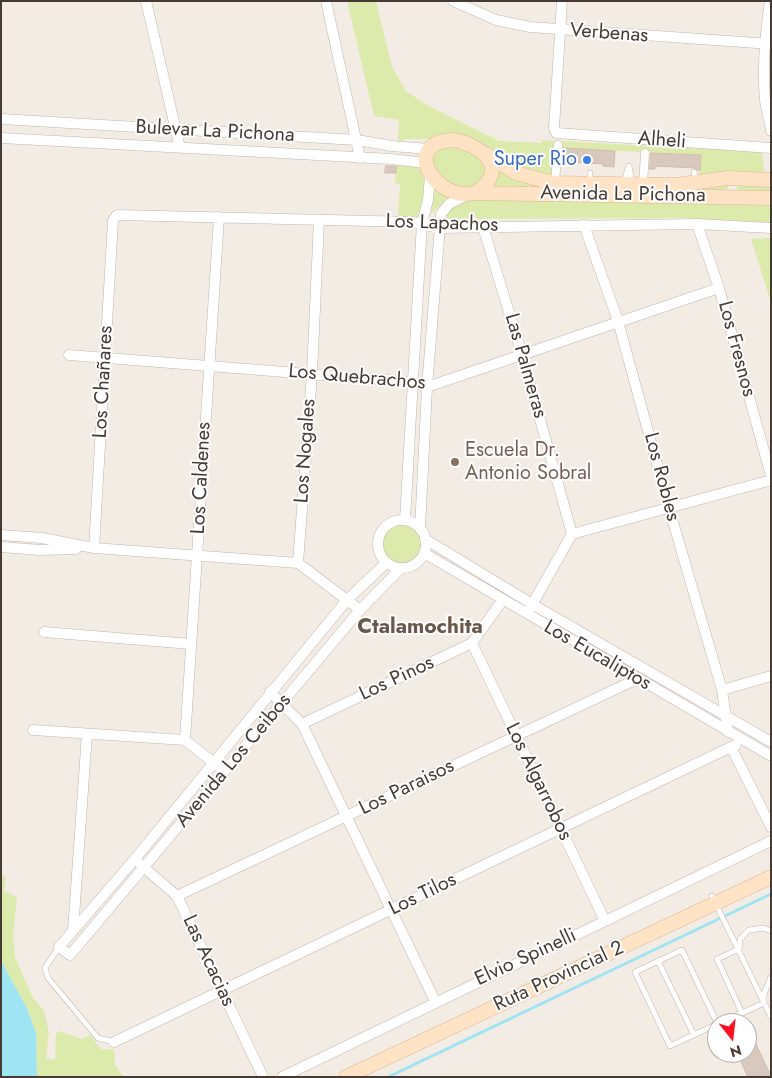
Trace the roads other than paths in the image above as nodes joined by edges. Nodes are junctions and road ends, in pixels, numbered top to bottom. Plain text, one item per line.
1 (146, 1) edge
2 (326, 1) edge
3 (452, 1) edge
4 (562, 1) edge
5 (770, 1) edge
6 (560, 30) junction
7 (767, 44) edge
8 (768, 102) edge
9 (771, 117) edge
10 (1, 119) edge
11 (176, 131) junction
12 (771, 131) edge
13 (1, 138) edge
14 (357, 140) junction
15 (558, 145) dead end
16 (180, 148) junction
17 (771, 148) edge
18 (429, 149) junction
19 (645, 153) dead end
20 (486, 154) junction
21 (360, 158) junction
22 (428, 170) junction
23 (557, 175) junction
24 (738, 178) junction
25 (771, 180) edge
26 (633, 184) junction
27 (471, 193) junction
28 (737, 197) junction
29 (771, 198) edge
30 (114, 216) joint
31 (219, 217) junction
32 (320, 220) junction
33 (422, 223) junction
34 (697, 224) junction
35 (584, 225) junction
36 (483, 227) junction
37 (439, 228) junction
38 (771, 228) edge
39 (719, 288) junction
40 (618, 321) junction
41 (68, 355) dead end
42 (522, 356) junction
43 (106, 358) junction
44 (208, 366) junction
45 (312, 374) junction
46 (412, 382) junction
47 (427, 387) junction
48 (771, 478) edge
49 (669, 508) junction
50 (405, 520) junction
51 (420, 529) junction
52 (572, 534) junction
53 (1, 535) edge
54 (425, 539) junction
55 (1, 547) edge
56 (94, 548) junction
57 (424, 553) junction
58 (197, 556) junction
59 (298, 563) junction
60 (386, 563) junction
61 (401, 568) junction
62 (347, 600) junction
63 (502, 601) junction
64 (532, 604) junction
65 (360, 610) junction
66 (527, 615) junction
67 (44, 632) dead end
68 (472, 643) junction
69 (191, 644) junction
70 (771, 676) edge
71 (637, 679) junction
72 (722, 690) junction
73 (270, 692) junction
74 (282, 702) junction
75 (725, 715) junction
76 (302, 724) junction
77 (33, 730) dead end
78 (728, 732) junction
79 (756, 733) junction
80 (87, 734) junction
81 (516, 736) junction
82 (185, 740) junction
83 (745, 741) junction
84 (771, 742) edge
85 (732, 747) junction
86 (771, 756) edge
87 (212, 762) junction
88 (224, 772) junction
89 (346, 817) junction
90 (771, 827) edge
91 (561, 829) junction
92 (771, 841) edge
93 (134, 860) junction
94 (146, 867) junction
95 (771, 867) edge
96 (771, 877) edge
97 (177, 896) junction
98 (714, 899) junction
99 (390, 910) junction
100 (605, 920) junction
101 (73, 931) junction
102 (771, 931) edge
103 (59, 947) junction
104 (739, 949) junction
105 (658, 961) junction
106 (771, 977) edge
107 (222, 992) junction
108 (435, 1001) junction
109 (764, 1003) junction
110 (713, 1013) edge
111 (742, 1013) joint
112 (771, 1017) edge
113 (707, 1029) edge
114 (694, 1035) junction
115 (114, 1042) joint
116 (355, 1075) edge
117 (263, 1077) edge
118 (282, 1077) edge

1 - 11 street
2 - 14 street
3 - 6 street, Verbenas
4 - 6 street
5 - 7 street
6 - 7 street, Verbenas
6 - 17 street, Alheli
7 - 8 street
8 - 9 street
9 - 12 street
10 - 11 street, Bulevar La Pichona
11 - 14 street, Bulevar La Pichona
11 - 16 street
13 - 16 street, Bulevar La Pichona
14 - 18 street, Bulevar La Pichona
14 - 21 street
15 - 23 street
16 - 21 street, Bulevar La Pichona
18 - 20 main road
18 - 22 main road
19 - 26 street
20 - 23 main road, Avenida La Pichona
20 - 27 main road
21 - 22 street, Bulevar La Pichona
22 - 27 main road
22 - 33 street
23 - 26 main road, Avenida La Pichona
24 - 25 main road, Avenida La Pichona
24 - 26 main road, Avenida La Pichona
24 - 28 street
27 - 28 main road, Avenida La Pichona
27 - 37 street
28 - 29 main road, Avenida La Pichona
30 - 31 street, Los Lapachos
30 - 43 street, Los Chañares
31 - 32 street, Los Lapachos
31 - 44 street, Los Caldenes
32 - 33 street, Los Lapachos
32 - 45 street, Los Nogales
33 - 37 street, Los Lapachos
33 - 46 street
34 - 35 street, Los Lapachos
34 - 38 street, Los Lapachos
34 - 39 street, Los Fresnos
35 - 36 street, Los Lapachos
35 - 40 street, Los Robles
36 - 37 street, Los Lapachos
36 - 42 street, Las Palmeras
37 - 47 street
39 - 40 street, Los Quebrachos
39 - 48 street, Los Fresnos
40 - 42 street, Los Quebrachos
40 - 49 street, Los Robles
41 - 43 street, Los Quebrachos
42 - 47 street, Los Quebrachos
42 - 52 street, Las Palmeras
43 - 44 street, Los Quebrachos
43 - 56 street, Los Chañares
44 - 45 street, Los Quebrachos
44 - 58 street, Los Caldenes
45 - 46 street, Los Quebrachos
45 - 59 street, Los Nogales
46 - 47 street, Los Quebrachos
46 - 50 street
47 - 51 street
48 - 49 street
49 - 52 street
49 - 72 street, Los Robles
50 - 51 street
50 - 60 street
51 - 54 street
52 - 64 street
53 - 56 street
54 - 57 street
54 - 64 street, Los Eucaliptos
55 - 56 street
56 - 58 street
57 - 61 street
57 - 63 street, Los Eucaliptos
58 - 59 street
58 - 69 street, Los Caldenes
59 - 62 street
60 - 61 street
60 - 62 street, Avenida Los Ceibos
61 - 65 street, Avenida Los Ceibos
62 - 65 street
62 - 73 street, Avenida Los Ceibos
63 - 66 street, Los Eucaliptos
63 - 68 street, Los Pinos
64 - 66 street
64 - 75 street, Los Eucaliptos
65 - 74 street, Avenida Los Ceibos
66 - 71 street, Los Eucaliptos
67 - 69 street
68 - 76 street, Los Pinos
68 - 81 street, Los Algarrobos
69 - 82 street, Los Caldenes
70 - 72 street
71 - 78 street, Los Eucaliptos
71 - 81 street, Los Paraisos
72 - 75 street, Los Robles
73 - 74 street
73 - 87 street, Avenida Los Ceibos
74 - 76 street
74 - 88 street, Avenida Los Ceibos
75 - 78 street, Los Robles
75 - 79 street, Los Eucaliptos
76 - 89 street
77 - 80 street
78 - 83 street, Los Eucaliptos
79 - 83 street
79 - 84 street, Los Eucaliptos
80 - 82 street
80 - 101 street
81 - 89 street, Los Paraisos
81 - 91 street, Los Algarrobos
82 - 87 street
83 - 85 street
83 - 86 street, Los Eucaliptos
85 - 90 street
85 - 91 street, Los Tilos
87 - 88 street
87 - 93 street, Avenida Los Ceibos
88 - 94 street, Avenida Los Ceibos
89 - 97 street, Los Paraisos
89 - 99 street
91 - 99 street, Los Tilos
91 - 100 street, Los Algarrobos
92 - 100 street, Elvio Spinelli
93 - 94 street, Las Acacias
93 - 101 street, Avenida Los Ceibos
94 - 97 street, Las Acacias
94 - 103 street, Avenida Los Ceibos
95 - 98 main road
96 - 98 main road, Ruta Provincial 2
97 - 107 street, Las Acacias
98 - 104 lane
98 - 116 main road, Ruta Provincial 2
99 - 107 street, Los Tilos
99 - 108 street
100 - 108 street, Elvio Spinelli
101 - 103 street, Avenida Los Ceibos
102 - 104 lane
103 - 115 lane
104 - 109 lane
104 - 111 lane
105 - 110 lane
105 - 114 lane
105 - 114 lane
106 - 109 lane
107 - 115 street, Los Tilos
107 - 117 street, Las Acacias
108 - 118 street, Elvio Spinelli
109 - 111 lane
109 - 112 lane
113 - 114 lane

